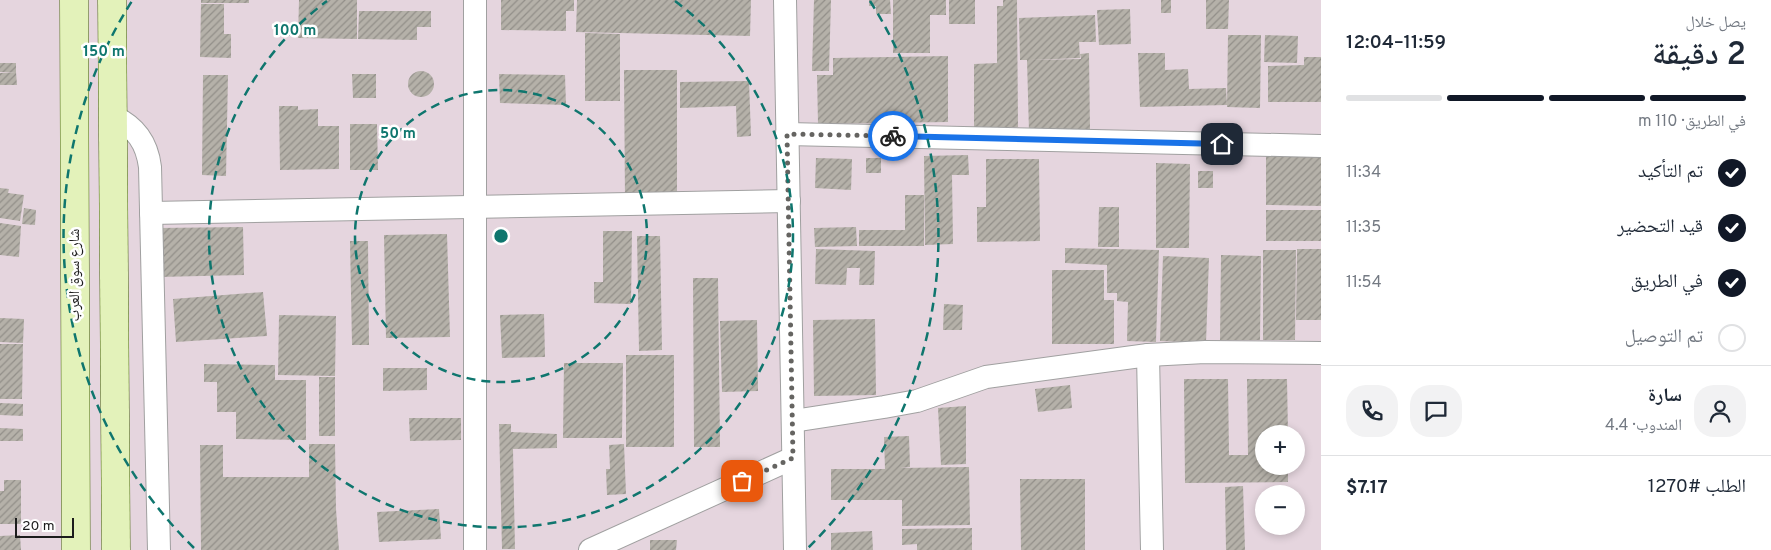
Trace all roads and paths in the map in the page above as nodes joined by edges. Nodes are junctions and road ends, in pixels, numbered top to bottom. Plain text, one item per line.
1 (74, 0) edge
2 (112, 0) edge
3 (475, 0) edge
4 (785, 0) edge
5 (114, 117) junction
6 (787, 134) junction
7 (1321, 146) edge
8 (788, 201) junction
9 (474, 207) junction
10 (151, 213) junction
11 (1321, 352) edge
12 (1148, 355) junction
13 (793, 421) junction
14 (793, 458) junction
15 (76, 550) edge
16 (116, 550) edge
17 (159, 550) edge
18 (475, 550) edge
19 (590, 550) edge
20 (795, 550) edge
21 (1152, 550) edge

1 - 15 main road, شارع سوق العرب
2 - 5 main road
3 - 9 street
4 - 6 street
5 - 10 street
5 - 16 main road
6 - 7 street
6 - 8 street
8 - 9 street
8 - 13 street
9 - 10 street
9 - 18 street
10 - 17 street
11 - 12 street
12 - 13 street
12 - 21 street
13 - 14 street
14 - 19 street
14 - 20 street

